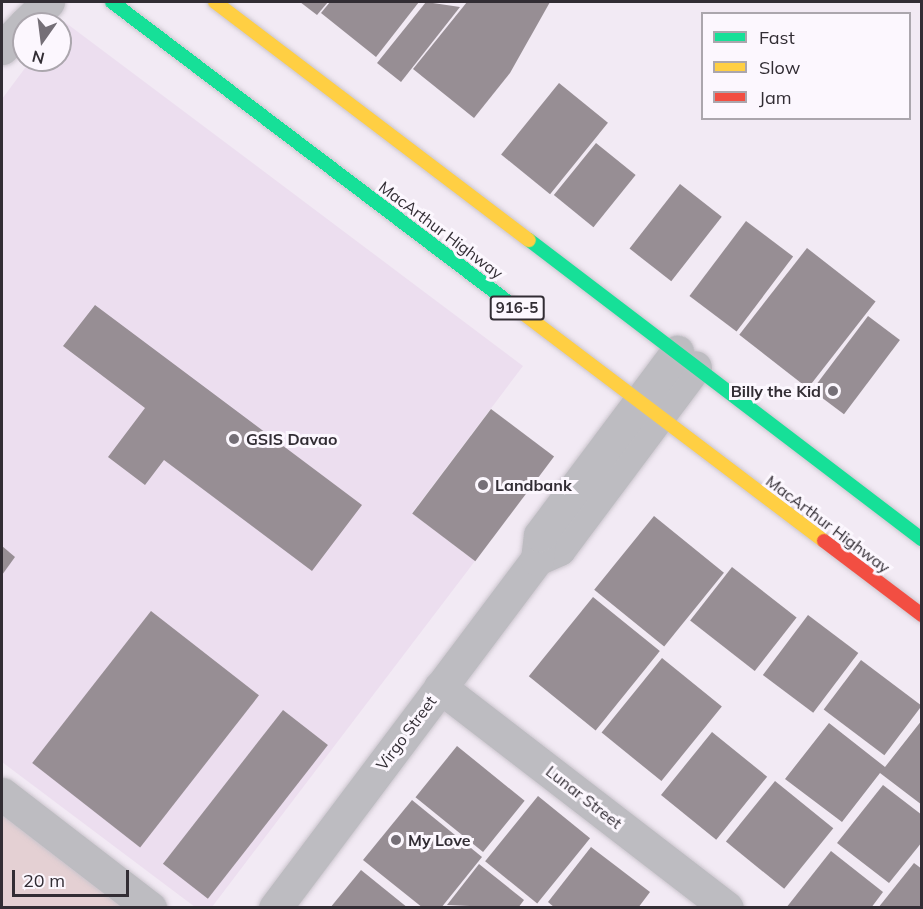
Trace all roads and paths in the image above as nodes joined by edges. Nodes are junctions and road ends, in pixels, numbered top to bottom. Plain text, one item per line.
1 (112, 2) edge
2 (215, 2) edge
3 (686, 360) junction
4 (649, 409) junction
5 (921, 539) edge
6 (921, 615) edge
7 (440, 687) junction
8 (2, 794) edge
9 (150, 908) edge
10 (275, 908) edge
11 (727, 908) edge

1 - 4 main road, MacArthur Highway / 916-5
2 - 3 main road
3 - 4 street, Virgo Street
3 - 5 main road
4 - 6 main road, MacArthur Highway / 916-5
4 - 7 street, Virgo Street
7 - 10 street, Virgo Street
7 - 11 street, Lunar Street
8 - 9 street

